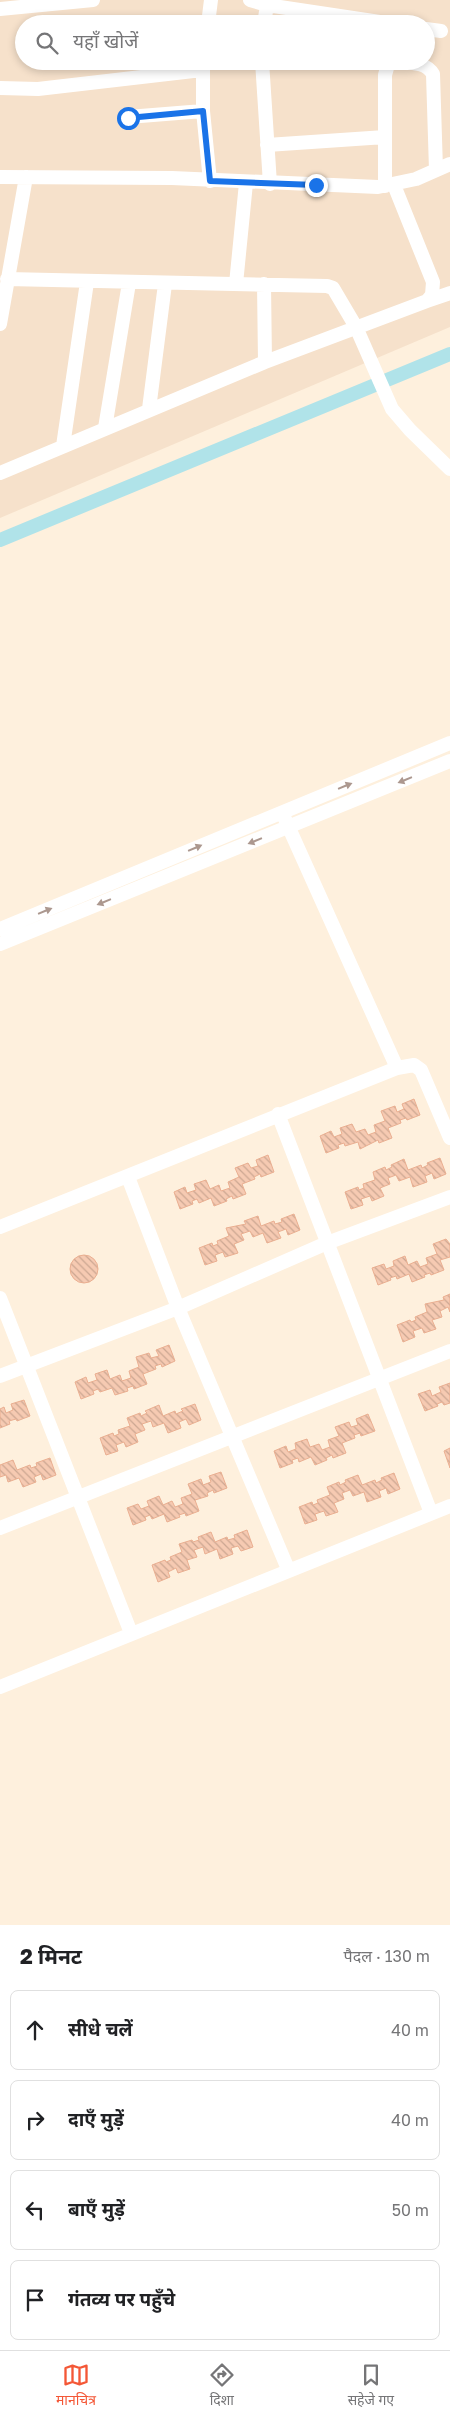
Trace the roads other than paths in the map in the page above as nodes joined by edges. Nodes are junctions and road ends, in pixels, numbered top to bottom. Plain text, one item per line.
1 (93, 0) edge
2 (211, 0) edge
3 (250, 0) edge
4 (46, 2) edge
5 (267, 5) junction
6 (0, 9) edge
7 (209, 15) edge
8 (265, 15) edge
9 (333, 15) edge
10 (435, 30) edge
11 (441, 31) dead end
12 (174, 70) edge
13 (203, 70) edge
14 (263, 70) edge
15 (386, 70) edge
16 (431, 70) edge
17 (0, 88) edge
18 (203, 111) junction
19 (128, 118) dead end
20 (385, 137) junction
21 (267, 145) junction
22 (450, 164) edge
23 (436, 170) junction
24 (0, 177) edge
25 (26, 177) junction
26 (210, 181) junction
27 (246, 183) junction
28 (270, 184) junction
29 (390, 185) junction
30 (6, 279) junction
31 (87, 282) junction
32 (129, 283) junction
33 (165, 284) junction
34 (236, 284) junction
35 (264, 284) junction
36 (450, 293) edge
37 (427, 300) junction
38 (0, 324) edge
39 (356, 327) junction
40 (265, 362) junction
41 (149, 409) junction
42 (105, 428) junction
43 (63, 446) junction
44 (450, 469) edge
45 (0, 473) edge
46 (450, 743) edge
47 (450, 761) edge
48 (281, 812) junction
49 (289, 827) junction
50 (0, 929) edge
51 (0, 944) edge
52 (397, 1068) junction
53 (278, 1114) junction
54 (450, 1138) edge
55 (128, 1177) junction
56 (450, 1197) edge
57 (0, 1227) edge
58 (327, 1242) junction
59 (0, 1298) edge
60 (178, 1308) junction
61 (450, 1351) edge
62 (26, 1367) junction
63 (0, 1376) edge
64 (379, 1377) junction
65 (231, 1438) junction
66 (77, 1496) junction
67 (450, 1506) edge
68 (431, 1513) junction
69 (0, 1528) edge
70 (288, 1569) junction
71 (131, 1633) junction
72 (0, 1687) edge

1 - 4 street
2 - 7 street
3 - 5 street
4 - 6 street
5 - 8 street
5 - 9 street
10 - 11 street
12 - 17 street
13 - 18 street
14 - 21 street
15 - 20 street
16 - 23 street
18 - 19 street
18 - 26 street
20 - 21 street
20 - 29 street
21 - 28 street
22 - 23 street
23 - 29 street
24 - 25 street
25 - 26 street
25 - 30 street
26 - 27 street
27 - 28 street
27 - 34 street
28 - 29 street
29 - 37 street
30 - 31 street
30 - 38 street
31 - 32 street
31 - 43 street
32 - 33 street
32 - 42 street
33 - 34 street
33 - 41 street
34 - 35 street
35 - 39 street
35 - 40 street
36 - 37 street
37 - 39 street
39 - 40 street
39 - 44 street
40 - 41 street
41 - 42 street
42 - 43 street
43 - 45 street
48 -> 46 street
47 -> 49 street
48 - 49 street
50 -> 48 street
49 -> 51 street
49 - 52 street
52 - 53 street
52 - 54 street
53 - 55 street
53 - 58 street
55 - 57 street
55 - 60 street
56 - 58 street
58 - 60 street
58 - 64 street
59 - 62 street
60 - 62 street
60 - 65 street
61 - 64 street
62 - 63 street
62 - 66 street
64 - 65 street
64 - 68 street
65 - 66 street
65 - 70 street
66 - 69 street
66 - 71 street
67 - 68 street
68 - 70 street
70 - 71 street
71 - 72 street

